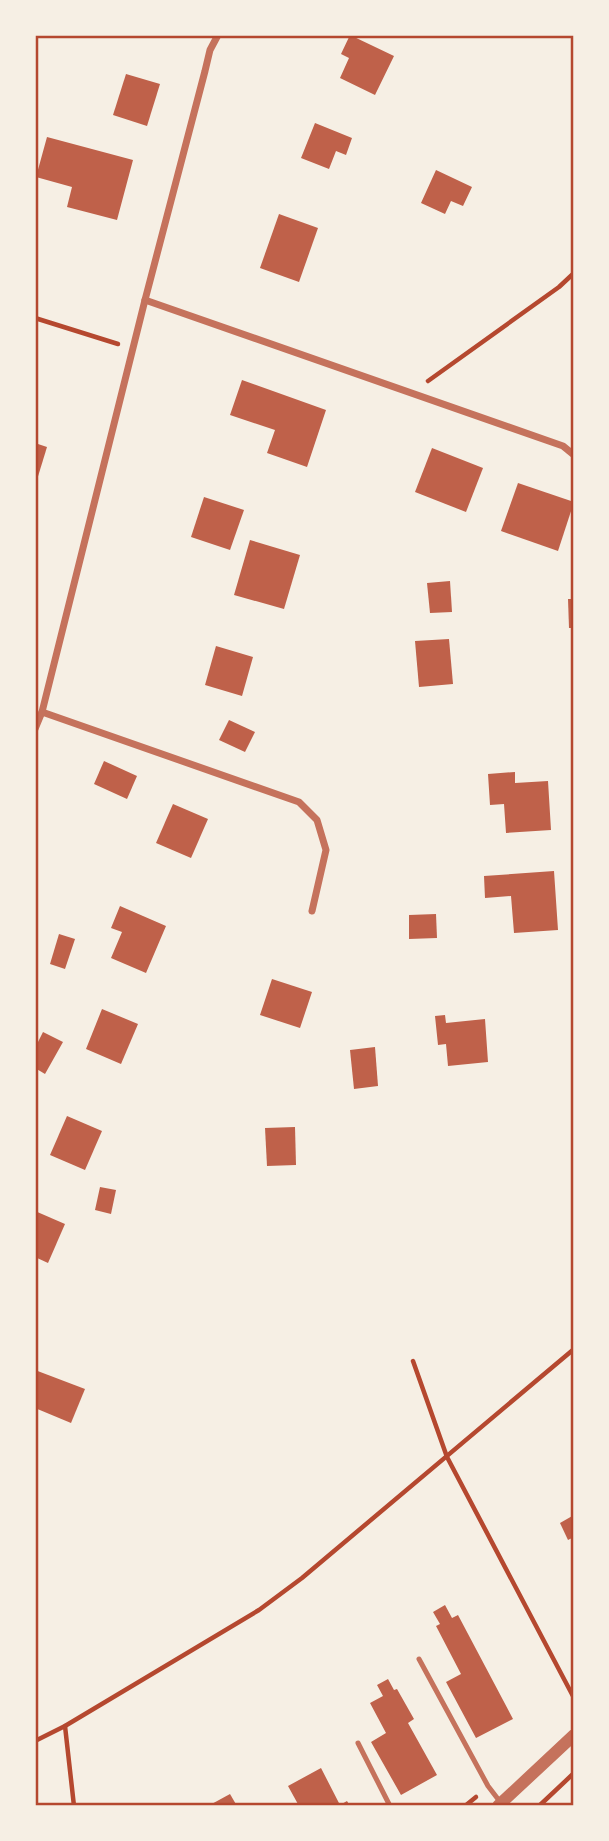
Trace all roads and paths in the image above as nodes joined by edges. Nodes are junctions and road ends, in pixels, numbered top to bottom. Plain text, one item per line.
1 (218, 35) edge
2 (574, 273) edge
3 (145, 300) junction
4 (35, 318) edge
5 (134, 349) junction
6 (410, 394) junction
7 (574, 455) edge
8 (42, 712) junction
9 (35, 729) edge
10 (312, 911) dead end
11 (574, 1349) edge
12 (413, 1361) dead end
13 (447, 1457) junction
14 (419, 1659) dead end
15 (574, 1699) edge
16 (65, 1726) junction
17 (574, 1735) edge
18 (35, 1741) edge
19 (358, 1743) dead end
20 (574, 1773) edge
21 (499, 1804) edge
22 (74, 1806) edge
23 (390, 1806) edge
24 (539, 1806) edge

1 - 3 street
2 - 6 path
3 - 5 street
3 - 6 street
4 - 5 path
5 - 8 street
6 - 7 street
8 - 9 street
8 - 10 street
11 - 13 path
12 - 13 path
13 - 15 path
13 - 16 path
14 - 21 lane
16 - 18 path
16 - 22 path
17 - 21 street
19 - 23 lane
20 - 24 path

